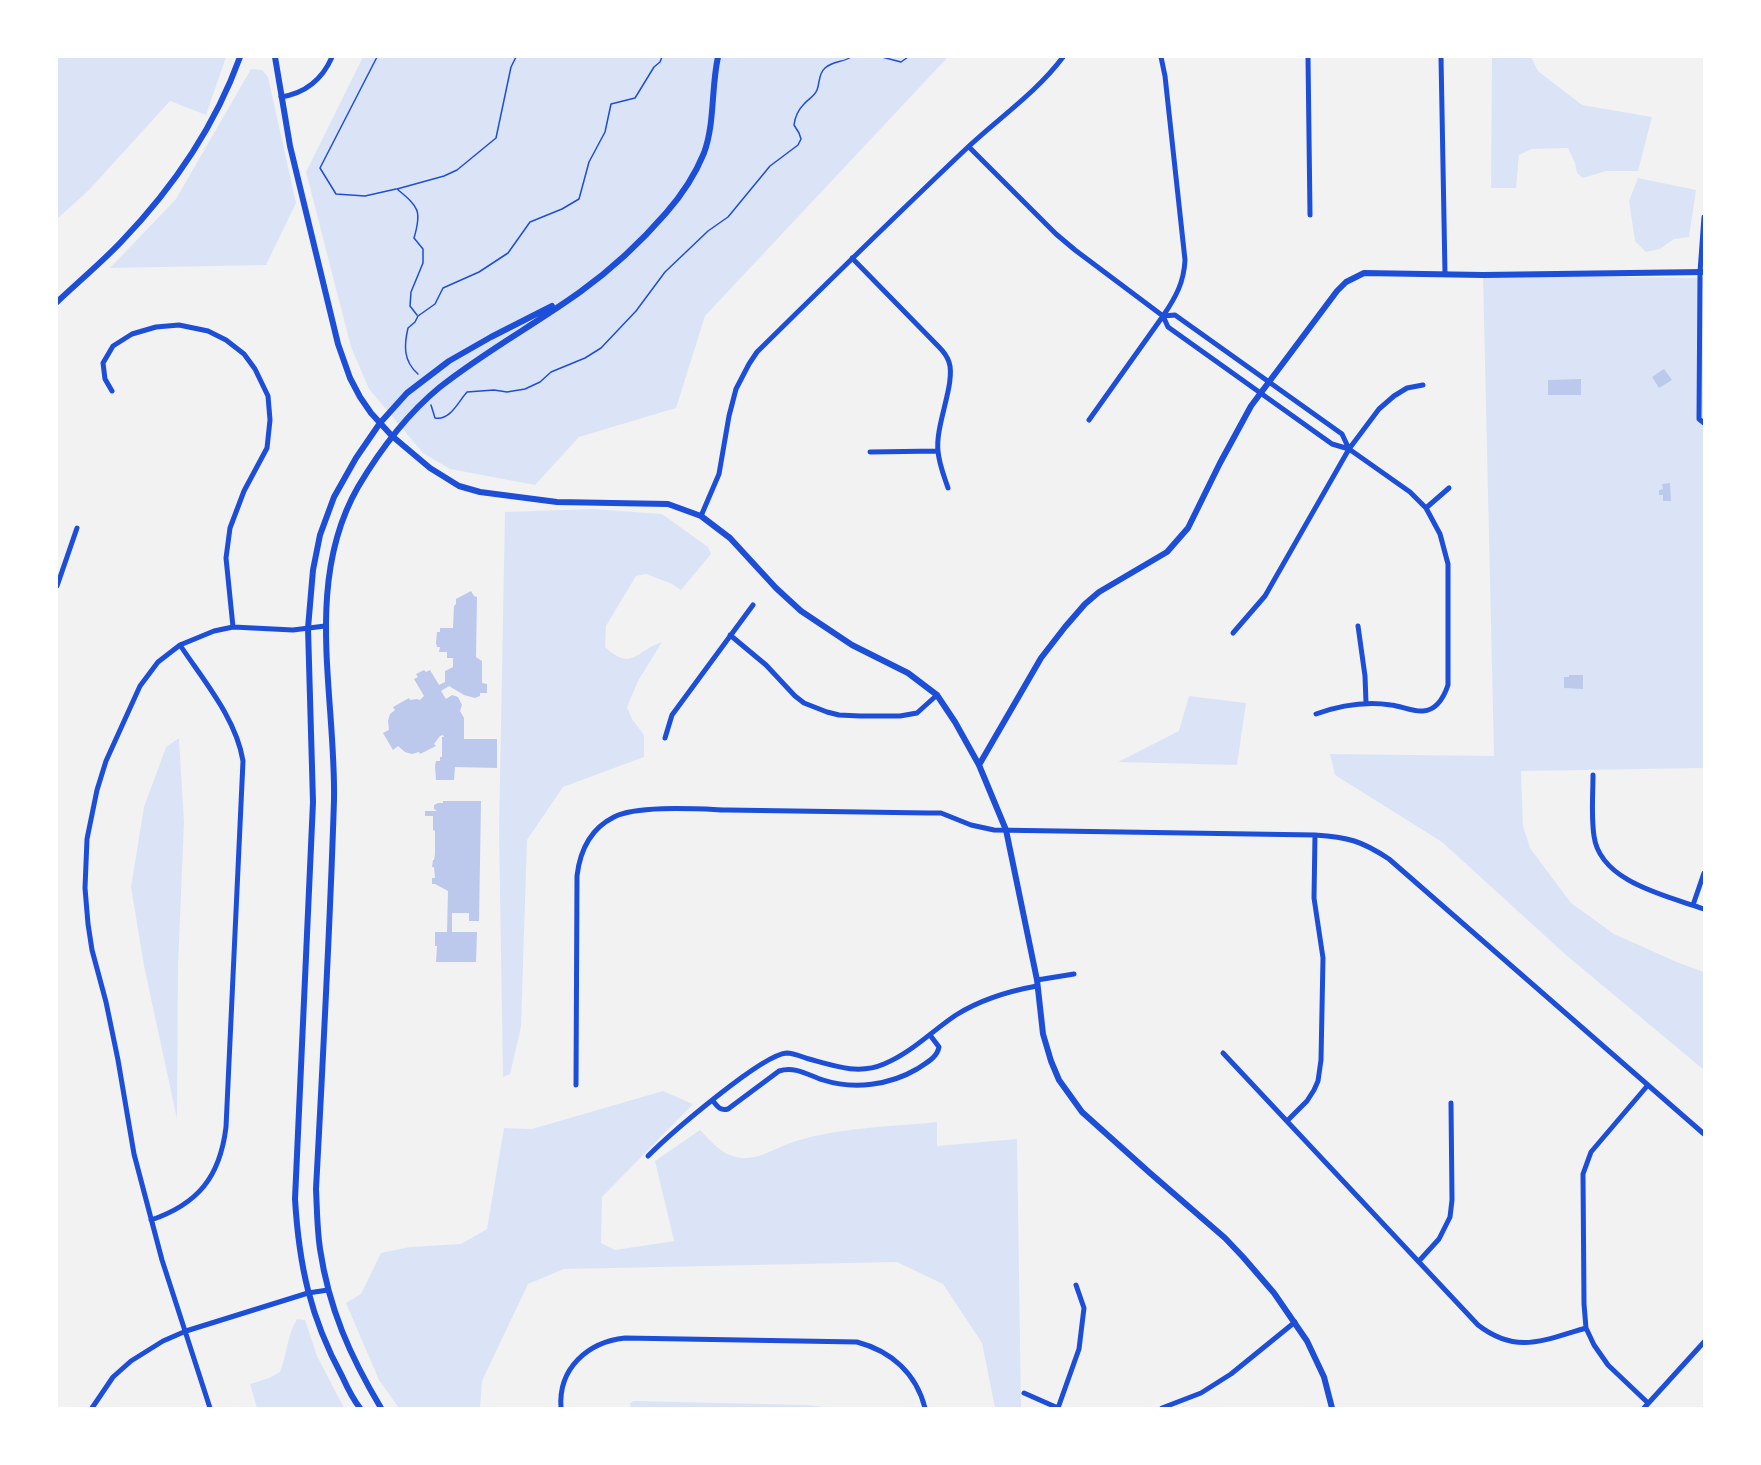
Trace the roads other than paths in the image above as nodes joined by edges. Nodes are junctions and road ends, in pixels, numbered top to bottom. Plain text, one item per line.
1 (240, 57) edge
2 (274, 57) edge
3 (332, 57) edge
4 (718, 57) edge
5 (1063, 57) edge
6 (1161, 57) edge
7 (1308, 57) edge
8 (1441, 57) edge
9 (281, 97) junction
10 (969, 147) junction
11 (1310, 215) dead end
12 (1704, 217) edge
13 (852, 258) junction
14 (1702, 272) edge
15 (1444, 274) junction
16 (579, 292) junction
17 (57, 302) edge
18 (1164, 316) junction
19 (1218, 345) junction
20 (1209, 357) junction
21 (1269, 381) junction
22 (1423, 384) dead end
23 (112, 390) dead end
24 (1259, 393) junction
25 (1313, 413) junction
26 (1089, 420) dead end
27 (1702, 421) edge
28 (380, 423) junction
29 (1305, 424) junction
30 (392, 436) junction
31 (1349, 449) junction
32 (938, 451) junction
33 (870, 453) dead end
34 (948, 488) dead end
35 (1449, 488) dead end
36 (1426, 508) junction
37 (701, 516) junction
38 (76, 528) dead end
39 (57, 586) edge
40 (753, 605) dead end
41 (325, 626) junction
42 (1358, 626) dead end
43 (233, 627) junction
44 (308, 628) junction
45 (1233, 633) dead end
46 (730, 635) junction
47 (180, 645) junction
48 (937, 695) junction
49 (1366, 703) junction
50 (1316, 714) dead end
51 (665, 738) dead end
52 (979, 765) junction
53 (1593, 776) dead end
54 (1006, 830) junction
55 (1315, 835) junction
56 (1704, 873) edge
57 (1693, 904) junction
58 (1704, 909) edge
59 (1074, 974) dead end
60 (1037, 983) junction
61 (930, 1035) junction
62 (1223, 1053) dead end
63 (576, 1085) dead end
64 (1648, 1085) junction
65 (713, 1101) junction
66 (1451, 1103) dead end
67 (1287, 1120) junction
68 (1704, 1134) edge
69 (648, 1156) dead end
70 (151, 1220) junction
71 (1419, 1261) junction
72 (1076, 1285) dead end
73 (328, 1290) junction
74 (308, 1293) junction
75 (1295, 1322) junction
76 (1586, 1328) junction
77 (186, 1331) junction
78 (1704, 1342) edge
79 (1024, 1393) dead end
80 (1648, 1403) junction
81 (92, 1408) edge
82 (210, 1408) edge
83 (360, 1408) edge
84 (381, 1408) edge
85 (561, 1408) edge
86 (926, 1408) edge
87 (1058, 1408) edge
88 (1162, 1408) edge
89 (1332, 1408) edge
90 (1644, 1408) edge

1 - 17 street
2 - 9 street
3 - 9 street
4 - 16 street
5 - 10 street
6 - 18 street
7 - 11 street
8 - 15 street
9 - 28 street
10 - 13 street
10 - 18 street
12 - 14 street
13 - 32 street
13 - 37 street
14 - 15 street
14 - 27 street
15 - 21 street
16 - 28 street
16 - 30 street
18 - 19 street
18 - 20 street
18 - 26 street
19 - 20 street
19 - 21 street
20 - 24 street
21 - 24 street
21 - 25 street
22 - 31 street
23 - 43 street
24 - 29 street
24 - 52 street
25 - 29 street
25 - 31 street
28 - 30 street
28 - 44 street
29 - 31 street
30 - 37 street
30 - 41 street
31 - 36 street
31 - 45 street
32 - 33 street
32 - 34 street
35 - 36 street
36 - 49 street
37 - 48 street
38 - 39 street
40 - 46 street
41 - 44 street
41 - 73 street
42 - 49 street
43 - 44 street
43 - 47 street
44 - 74 street
46 - 48 street
46 - 51 street
47 - 70 street
47 - 70 street
48 - 52 street
49 - 50 street
52 - 54 street
53 - 57 street
54 - 55 street
54 - 60 street
54 - 63 street
55 - 64 street
55 - 67 street
56 - 57 street
57 - 58 street
59 - 60 street
60 - 61 street
60 - 75 street
61 - 65 street
61 - 65 street
62 - 67 street
64 - 68 street
64 - 76 street
65 - 69 street
66 - 71 street
67 - 71 street
70 - 77 street
71 - 76 street
72 - 87 street
73 - 74 street
73 - 84 street
74 - 77 street
74 - 83 street
75 - 88 street
75 - 89 street
76 - 80 street
77 - 81 street
77 - 82 street
78 - 80 street
79 - 87 street
80 - 90 street
85 - 86 street

